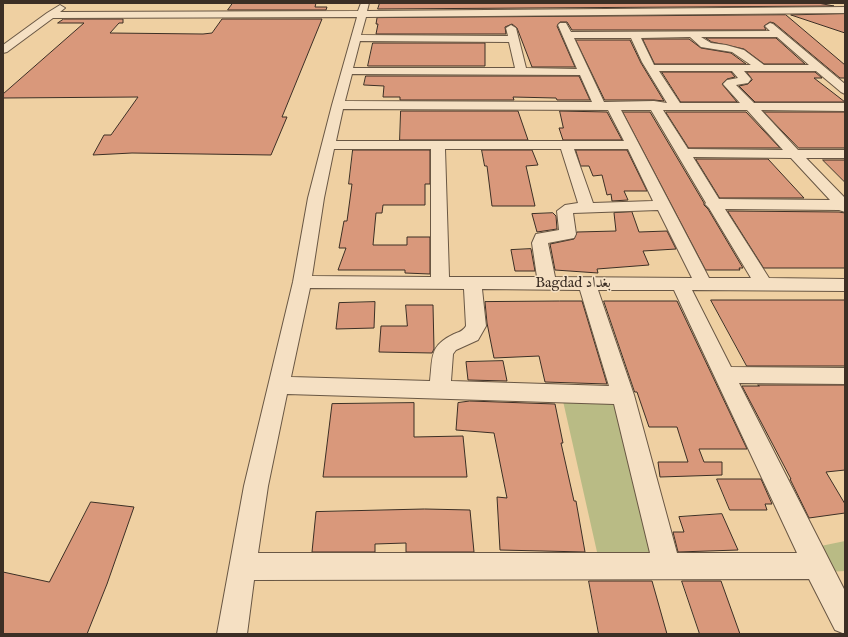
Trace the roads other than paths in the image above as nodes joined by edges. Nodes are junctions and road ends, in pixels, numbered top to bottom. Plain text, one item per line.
1 (69, 3) edge
2 (263, 3) edge
3 (742, 3) edge
4 (216, 7) dead end
5 (364, 8) edge
6 (506, 8) edge
7 (553, 8) edge
8 (845, 10) edge
9 (753, 12) junction
10 (50, 15) junction
11 (208, 15) junction
12 (254, 15) junction
13 (634, 34) junction
14 (690, 34) junction
15 (779, 34) junction
16 (568, 35) junction
17 (355, 38) junction
18 (514, 39) junction
19 (3, 50) edge
20 (651, 68) junction
21 (735, 68) junction
22 (761, 68) junction
23 (819, 68) junction
24 (347, 71) junction
25 (521, 71) junction
26 (584, 72) junction
27 (844, 89) edge
28 (338, 105) junction
29 (605, 105) junction
30 (654, 105) junction
31 (675, 106) junction
32 (750, 106) junction
33 (845, 107) edge
34 (438, 144) junction
35 (566, 144) junction
36 (630, 144) junction
37 (328, 145) junction
38 (682, 153) junction
39 (845, 154) edge
40 (795, 155) junction
41 (713, 204) junction
42 (662, 205) junction
43 (845, 206) edge
44 (587, 208) junction
45 (302, 282) junction
46 (440, 283) junction
47 (473, 284) junction
48 (547, 284) junction
49 (587, 284) junction
50 (680, 284) junction
51 (704, 284) junction
52 (764, 285) junction
53 (845, 285) edge
54 (725, 375) junction
55 (845, 376) edge
56 (278, 385) junction
57 (440, 390) junction
58 (623, 395) junction
59 (667, 566) junction
60 (817, 566) junction
61 (242, 567) junction
62 (845, 620) edge
63 (232, 634) edge

1 - 10 street
2 - 12 street
3 - 9 street
4 - 11 street
5 - 6 street
5 - 12 street
5 - 17 street
6 - 7 street
6 - 18 street
7 - 9 street
7 - 16 street
8 - 9 street
9 - 15 street
10 - 11 street
10 - 19 street
11 - 12 street
13 - 14 street
13 - 16 street
13 - 20 street
14 - 15 street
14 - 22 street
15 - 23 street
16 - 26 street
17 - 18 street
17 - 24 street
18 - 25 street
20 - 21 street
20 - 31 street
21 - 22 street
21 - 32 street
22 - 23 street
23 - 27 street
24 - 25 street
24 - 28 street
25 - 26 street
26 - 29 street
28 - 29 street
28 - 37 street
29 - 30 street
29 - 36 street
30 - 31 street
30 - 38 street
31 - 32 street
32 - 33 street
32 - 40 street
34 - 35 street
34 - 37 street
34 - 46 street
35 - 36 street
35 - 44 street
36 - 42 street
37 - 45 street
38 - 40 street
38 - 41 street
39 - 40 street
40 - 43 street
41 - 43 street
41 - 52 street
42 - 44 street
42 - 51 street
44 - 48 street
45 - 46 street, Bagdad بغداد
45 - 56 street
46 - 47 street, Bagdad بغداد
47 - 48 street, Bagdad بغداد
47 - 57 street
48 - 49 street, Bagdad بغداد
49 - 50 street, Bagdad بغداد
49 - 58 street
50 - 51 street, Bagdad بغداد
50 - 54 street
51 - 52 street, Bagdad بغداد
52 - 53 street, Bagdad بغداد
54 - 55 street
54 - 60 street
56 - 57 street
56 - 61 street
57 - 58 street
58 - 59 street
59 - 60 street
59 - 61 street
60 - 62 street
61 - 63 street

